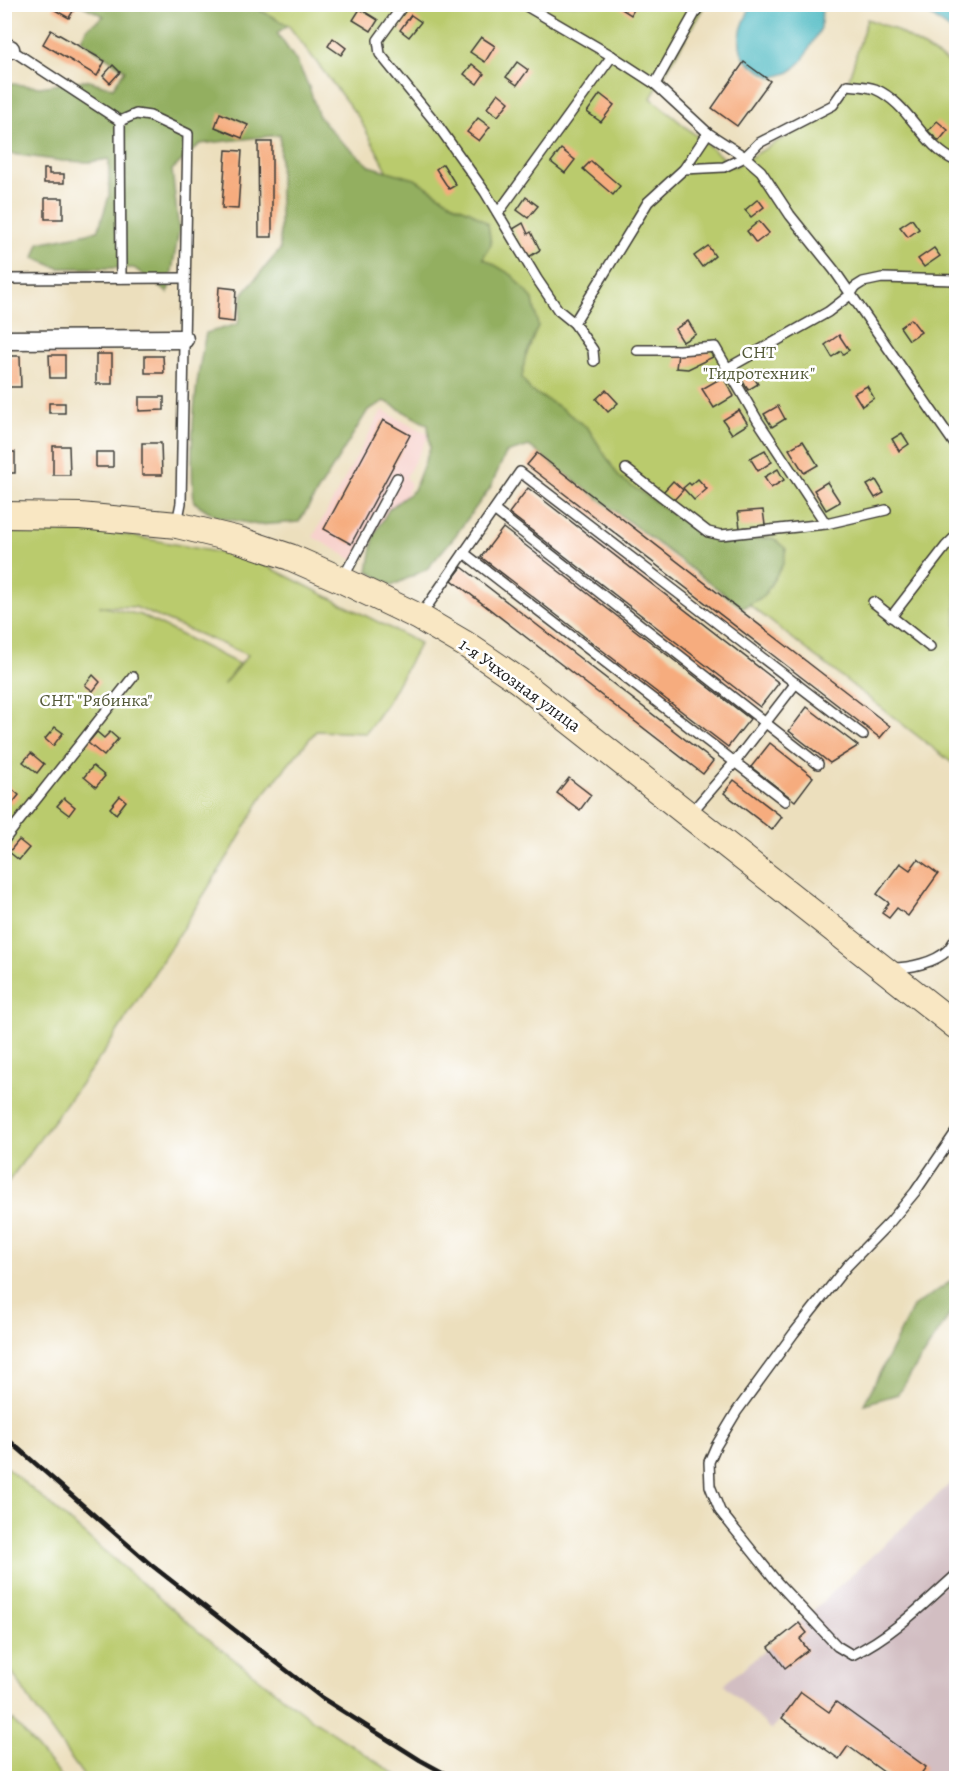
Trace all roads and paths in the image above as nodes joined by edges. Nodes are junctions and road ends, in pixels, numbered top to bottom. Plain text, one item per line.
1 (404, 4) edge
2 (523, 4) edge
3 (700, 4) edge
4 (7, 48) edge
5 (612, 57) junction
6 (655, 84) junction
7 (120, 121) junction
8 (708, 133) junction
9 (745, 157) junction
10 (957, 161) edge
11 (684, 170) junction
12 (498, 213) junction
13 (121, 278) junction
14 (185, 278) junction
15 (4, 279) edge
16 (957, 280) edge
17 (850, 295) junction
18 (574, 323) junction
19 (184, 339) junction
20 (4, 340) edge
21 (637, 350) dead end
22 (594, 361) dead end
23 (728, 368) junction
24 (957, 446) edge
25 (627, 469) dead end
26 (397, 478) dead end
27 (494, 510) junction
28 (886, 510) dead end
29 (4, 515) edge
30 (826, 524) junction
31 (177, 525) junction
32 (957, 536) edge
33 (464, 553) junction
34 (342, 580) junction
35 (873, 602) dead end
36 (419, 617) junction
37 (891, 617) junction
38 (930, 647) dead end
39 (134, 677) dead end
40 (796, 683) junction
41 (765, 723) junction
42 (863, 735) dead end
43 (735, 762) junction
44 (819, 764) dead end
45 (785, 801) dead end
46 (689, 816) junction
47 (4, 840) edge
48 (957, 938) edge
49 (882, 968) junction
50 (957, 1026) edge
51 (957, 1132) edge
52 (957, 1575) edge

1 - 12 lane
2 - 5 lane
3 - 6 lane
4 - 7 lane
5 - 6 lane
5 - 12 lane
6 - 8 lane
7 - 13 lane
7 - 14 lane
8 - 9 lane
8 - 11 lane
9 - 10 lane
9 - 11 lane
9 - 17 lane
11 - 18 lane
12 - 18 lane
13 - 14 lane
13 - 15 lane
14 - 19 lane
16 - 17 lane
17 - 23 lane
17 - 24 lane
18 - 22 lane
19 - 20 street
19 - 31 lane
21 - 23 lane
23 - 30 lane
25 - 30 lane
26 - 34 lane
27 - 33 lane
27 - 40 lane
27 - 41 lane
28 - 30 lane
29 - 31 street, 1-я Учхозная улица
31 - 34 street, 1-я Учхозная улица
32 - 37 lane
33 - 36 lane
33 - 43 lane
34 - 36 street, 1-я Учхозная улица
35 - 37 lane
36 - 46 street, 1-я Учхозная улица
37 - 38 lane
39 - 47 lane
40 - 41 lane
40 - 42 lane
41 - 43 lane
41 - 44 lane
43 - 45 lane
43 - 46 lane
46 - 49 street, 1-я Учхозная улица
48 - 49 lane
49 - 50 street, 1-я Учхозная улица
51 - 52 lane

